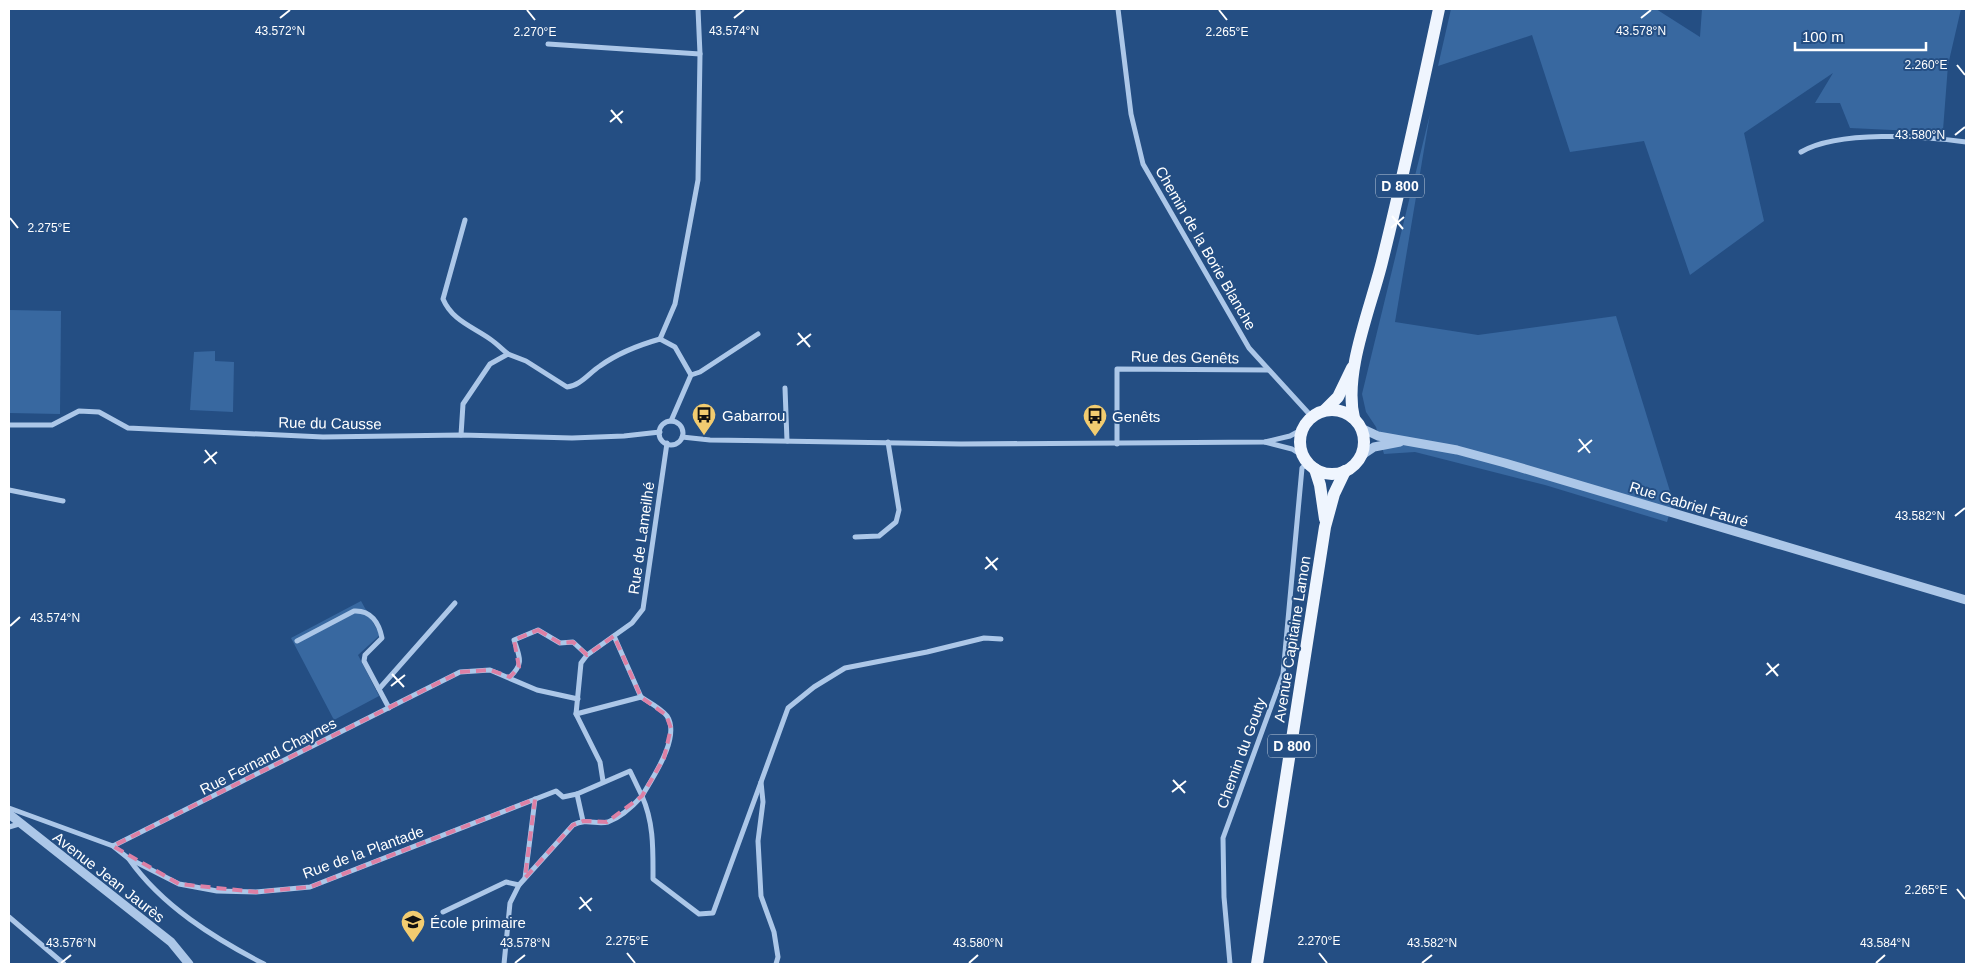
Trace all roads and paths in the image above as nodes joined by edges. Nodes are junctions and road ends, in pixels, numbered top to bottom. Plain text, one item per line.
1 (698, 9) edge
2 (1118, 9) edge
3 (1439, 9) edge
4 (548, 44) dead end
5 (700, 54) junction
6 (1966, 142) edge
7 (1801, 152) dead end
8 (465, 220) dead end
9 (758, 334) dead end
10 (660, 339) junction
11 (508, 354) junction
12 (1355, 362) junction
13 (1268, 370) junction
14 (691, 376) junction
15 (785, 388) dead end
16 (1325, 410) junction
17 (1312, 417) junction
18 (671, 421) junction
19 (1357, 423) junction
20 (9, 425) edge
21 (1303, 428) junction
22 (660, 432) junction
23 (461, 435) junction
24 (682, 437) junction
25 (787, 441) junction
26 (888, 442) junction
27 (1265, 442) junction
28 (1403, 442) junction
29 (667, 444) junction
30 (1117, 444) junction
31 (1362, 455) junction
32 (1309, 463) junction
33 (1345, 471) junction
34 (9, 490) edge
35 (63, 502) dead end
36 (1326, 527) junction
37 (855, 536) dead end
38 (1966, 600) edge
39 (455, 603) dead end
40 (614, 636) junction
41 (1001, 639) dead end
42 (297, 641) dead end
43 (587, 654) junction
44 (510, 677) junction
45 (379, 689) junction
46 (641, 697) junction
47 (578, 699) junction
48 (389, 708) junction
49 (576, 714) junction
50 (603, 781) junction
51 (761, 782) junction
52 (577, 794) junction
53 (642, 796) junction
54 (535, 799) junction
55 (9, 808) edge
56 (9, 814) edge
57 (583, 821) junction
58 (19, 824) junction
59 (9, 827) edge
60 (113, 846) junction
61 (128, 858) junction
62 (525, 878) junction
63 (519, 885) junction
64 (443, 912) dead end
65 (9, 917) edge
66 (64, 964) edge
67 (189, 964) edge
68 (264, 964) edge
69 (504, 964) edge
70 (776, 964) edge
71 (1230, 964) edge
72 (1257, 964) edge

1 - 5 street
2 - 13 street, Chemin de la Borie Blanche
3 - 12 main road, D 800
4 - 5 street
5 - 10 street
6 - 7 street
8 - 11 street
9 - 14 street
10 - 11 street
10 - 14 street
11 - 23 street
12 - 16 main road, D 800
12 - 19 main road, D 800
13 - 17 street, Chemin de la Borie Blanche
13 - 30 street, Rue des Genêts
14 - 18 street
15 - 25 street
16 - 17 main road
16 - 19 main road
17 - 21 main road
18 - 22 street
18 - 24 street
19 - 28 street, Rue Gabriel Fauré
19 - 31 main road
20 - 23 street, Rue du Causse
21 - 27 street
21 - 32 main road
22 - 23 street, Rue du Causse
22 - 29 street
24 - 25 street
24 - 29 street
25 - 26 street
26 - 30 street
26 - 37 street
27 - 30 street
27 - 32 street
28 - 31 street, Rue Gabriel Fauré
28 - 38 street, Rue Gabriel Fauré
29 - 40 street, Rue de Lameilhé
31 - 33 main road
32 - 33 main road
32 - 36 main road, Avenue Capitaine Lamon / D 800
32 - 71 street, Chemin du Gouty
33 - 36 main road, Avenue Capitaine Lamon / D 800
34 - 35 street
36 - 72 main road, Avenue Capitaine Lamon / D 800
39 - 45 street
40 - 43 street, Rue de Lameilhé
40 - 46 street
41 - 51 street
42 - 45 street
43 - 44 street
43 - 47 street
44 - 47 street, Rue Fernand Chaynes
44 - 48 street, Rue Fernand Chaynes
45 - 48 street
46 - 49 street
46 - 53 street
47 - 49 street
48 - 60 street, Rue Fernand Chaynes
49 - 50 street
50 - 52 street
50 - 53 street
51 - 53 street
51 - 70 street
52 - 54 street, Rue de la Plantade
52 - 57 street
53 - 57 street
54 - 61 street, Rue de la Plantade
54 - 62 street
55 - 60 street
56 - 58 street, Avenue Jean Jaurès
57 - 62 street
58 - 59 street
58 - 67 street, Avenue Jean Jaurès
60 - 61 street, Rue de la Plantade
61 - 68 street
62 - 63 street
63 - 64 street
63 - 69 street
65 - 66 street

